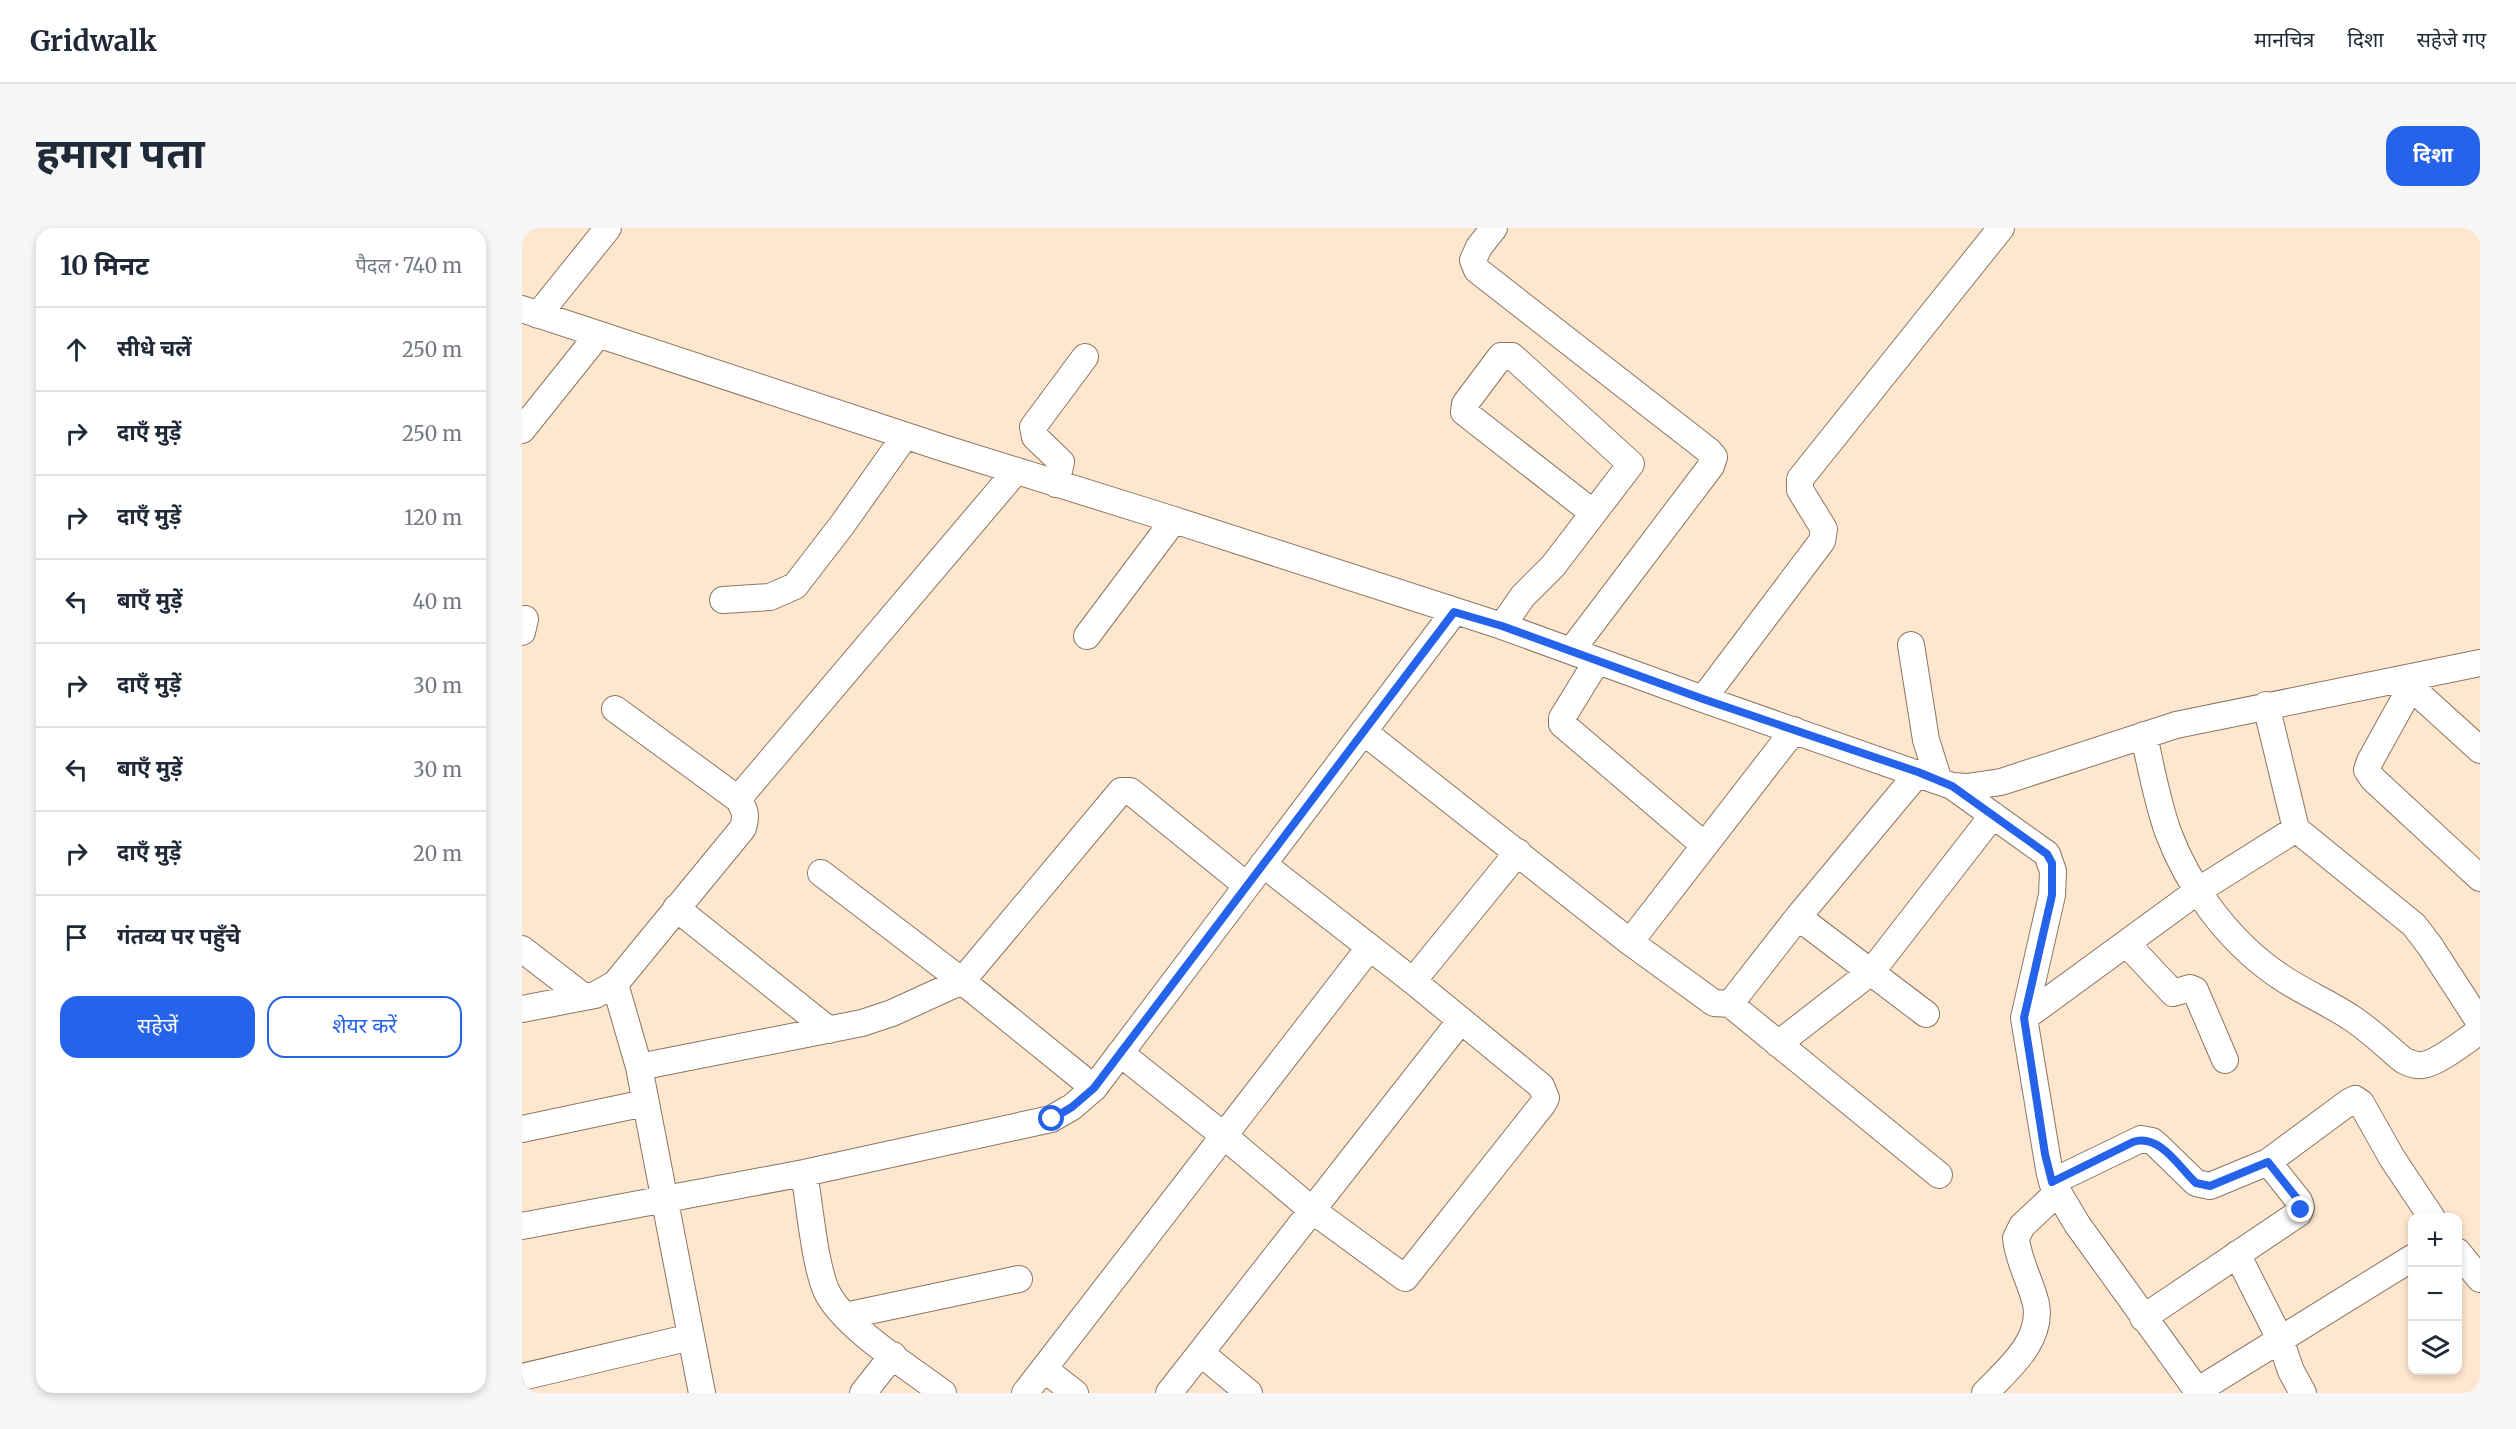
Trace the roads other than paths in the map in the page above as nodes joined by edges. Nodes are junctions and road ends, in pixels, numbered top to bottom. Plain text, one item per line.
1 (608, 228) edge
2 (1494, 228) edge
3 (2001, 228) edge
4 (530, 312) edge
5 (598, 334) junction
6 (1085, 357) dead end
7 (522, 430) edge
8 (905, 436) junction
9 (1016, 471) junction
10 (1056, 484) junction
11 (1592, 512) junction
12 (1174, 519) junction
13 (723, 600) dead end
14 (1454, 612) junction
15 (1502, 626) junction
16 (1086, 636) dead end
17 (1911, 645) dead end
18 (1571, 651) junction
19 (1597, 661) junction
20 (2480, 663) edge
21 (2407, 683) junction
22 (1703, 699) junction
23 (2266, 705) junction
24 (615, 709) dead end
25 (1794, 730) junction
26 (1364, 732) junction
27 (2144, 735) junction
28 (2480, 750) edge
29 (1936, 780) junction
30 (738, 799) junction
31 (1994, 815) junction
32 (2296, 829) junction
33 (1704, 845) junction
34 (1518, 852) junction
35 (1263, 864) junction
36 (821, 873) dead end
37 (2480, 878) edge
38 (1246, 885) junction
39 (2199, 890) junction
40 (676, 908) junction
41 (1798, 917) junction
42 (1629, 942) junction
43 (2127, 944) junction
44 (1369, 948) junction
45 (522, 949) edge
46 (1872, 971) junction
47 (962, 981) junction
48 (1413, 981) junction
49 (615, 984) junction
50 (584, 997) junction
51 (1731, 1004) junction
52 (522, 1009) edge
53 (1926, 1014) dead end
54 (2024, 1018) junction
55 (1461, 1020) junction
56 (2480, 1023) edge
57 (829, 1030) junction
58 (2480, 1031) edge
59 (1778, 1044) junction
60 (1120, 1053) junction
61 (2224, 1060) dead end
62 (639, 1067) junction
63 (1094, 1088) junction
64 (645, 1103) junction
65 (522, 1129) edge
66 (1223, 1135) junction
67 (2268, 1162) junction
68 (804, 1173) junction
69 (1939, 1175) dead end
70 (2055, 1187) junction
71 (665, 1197) junction
72 (1312, 1210) junction
73 (2429, 1213) edge
74 (522, 1226) edge
75 (2237, 1254) junction
76 (2462, 1257) edge
77 (2408, 1260) edge
78 (2478, 1273) edge
79 (1019, 1279) dead end
80 (845, 1316) junction
81 (2143, 1318) junction
82 (692, 1337) junction
83 (2280, 1339) junction
84 (1202, 1354) junction
85 (893, 1355) junction
86 (1044, 1369) junction
87 (522, 1377) edge
88 (2198, 1392) edge
89 (702, 1393) edge
90 (863, 1393) edge
91 (943, 1393) edge
92 (1025, 1393) edge
93 (1075, 1393) edge
94 (1170, 1393) edge
95 (1248, 1393) edge
96 (1984, 1393) edge
97 (2303, 1393) edge

1 - 4 street
2 - 18 street
3 - 22 street
4 - 5 street
5 - 7 street
5 - 8 street
6 - 10 street
8 - 9 street
8 - 13 street
9 - 10 street
9 - 30 street
10 - 12 street
11 - 11 street
11 - 15 street
12 - 14 street
12 - 16 street
14 - 15 street
14 - 26 street
15 - 18 street
17 - 29 street
18 - 19 street
19 - 22 street
19 - 33 street
20 - 21 street
21 - 23 street
21 - 28 street
21 - 37 street
22 - 25 street
23 - 27 street
23 - 32 street
24 - 30 street
25 - 29 street
25 - 33 street
26 - 34 street
26 - 35 street
27 - 29 street
27 - 39 street
29 - 31 street
29 - 41 street
30 - 40 street
31 - 46 street
31 - 54 street
32 - 39 street
32 - 56 street
33 - 42 street
34 - 42 street
34 - 48 street
35 - 38 street
35 - 44 street
36 - 47 street
38 - 47 street
38 - 60 street
39 - 43 street
39 - 58 street
40 - 49 street
40 - 57 street
41 - 46 street
41 - 51 street
42 - 51 street
43 - 54 street
43 - 61 street
44 - 48 street
44 - 66 street
45 - 50 street
46 - 53 street
46 - 59 street
47 - 57 street
47 - 63 street
48 - 55 street
49 - 50 street
49 - 62 street
50 - 52 street
51 - 59 street
54 - 70 street
55 - 72 street
55 - 72 street
57 - 62 street
59 - 69 street
60 - 63 street
60 - 66 street
62 - 64 street
63 - 68 street
64 - 65 street
64 - 71 street
66 - 72 street
66 - 86 street
67 - 70 street
67 - 73 street
67 - 75 street
68 - 71 street
68 - 80 street
70 - 81 street
70 - 96 street
71 - 74 street
71 - 82 street
72 - 84 street
75 - 81 street
75 - 83 street
76 - 78 street
77 - 83 street
79 - 80 street
80 - 85 street
81 - 88 street
82 - 87 street
82 - 89 street
83 - 88 street
83 - 97 street
84 - 94 street
84 - 95 street
85 - 90 street
85 - 91 street
86 - 92 street
86 - 93 street

